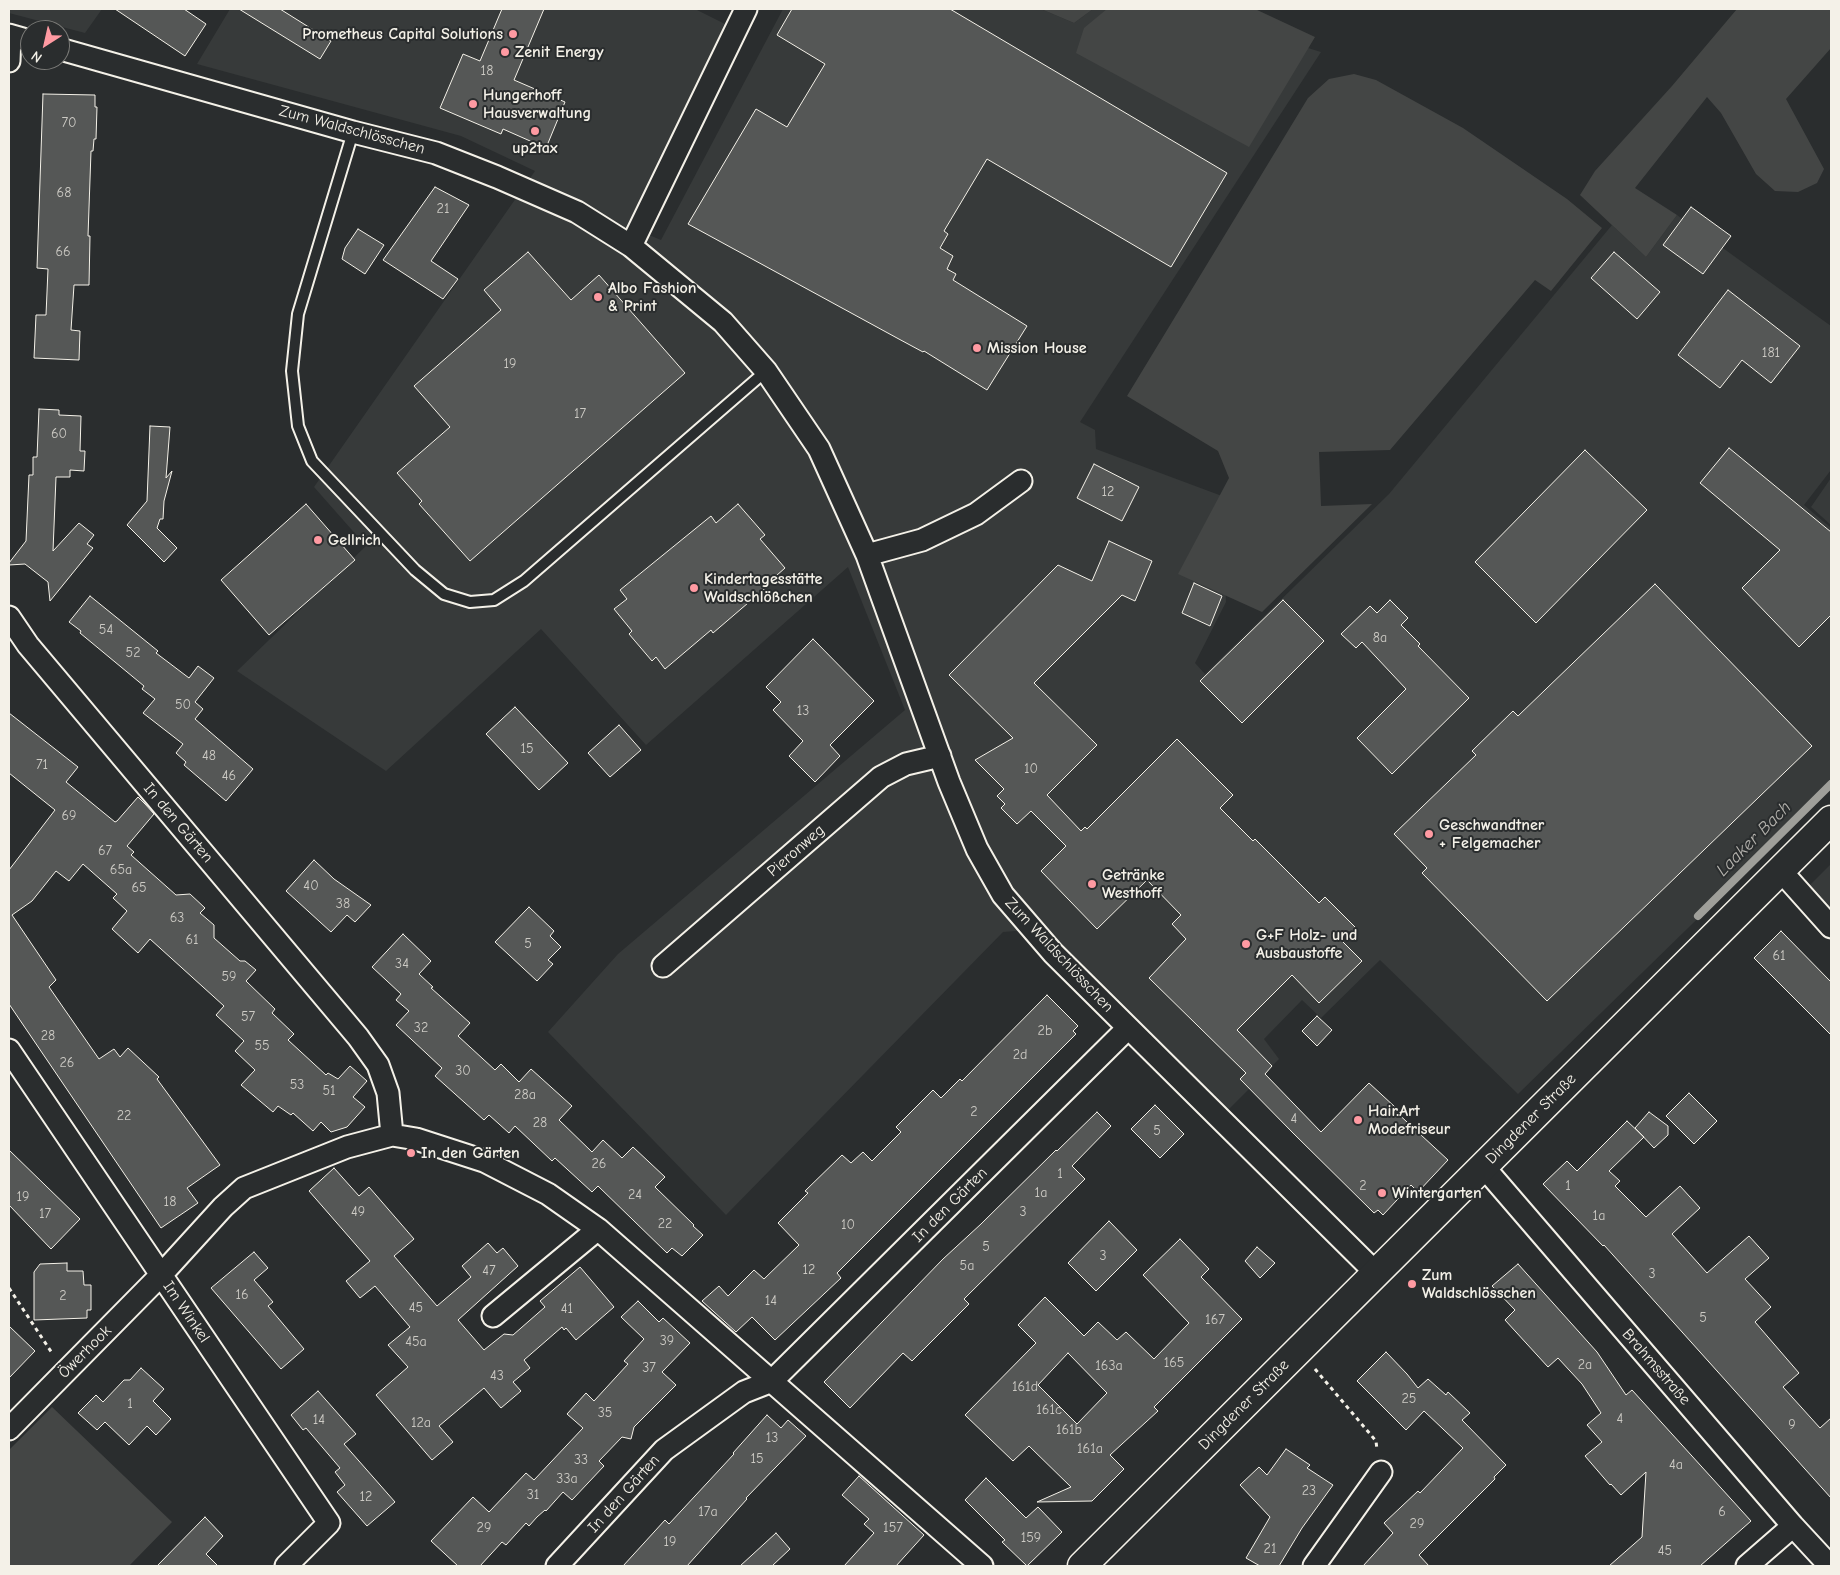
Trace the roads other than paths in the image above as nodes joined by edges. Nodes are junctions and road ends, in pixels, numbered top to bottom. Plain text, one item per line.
1 (746, 9) edge
2 (16, 37) edge
3 (70, 52) edge
4 (9, 61) edge
5 (353, 132) junction
6 (631, 246) junction
7 (766, 371) junction
8 (1021, 481) dead end
9 (867, 555) junction
10 (9, 617) edge
11 (940, 756) junction
12 (1831, 820) edge
13 (1781, 871) junction
14 (1831, 927) edge
15 (663, 966) dead end
16 (1128, 1028) junction
17 (9, 1050) edge
18 (392, 1135) junction
19 (1483, 1166) junction
20 (598, 1229) junction
21 (1376, 1273) junction
22 (161, 1275) junction
23 (493, 1316) dead end
24 (772, 1381) junction
25 (9, 1429) edge
26 (1381, 1472) road end
27 (1793, 1526) junction
28 (286, 1566) edge
29 (558, 1566) edge
30 (982, 1566) edge
31 (1082, 1566) edge
32 (1314, 1566) edge
33 (1747, 1566) edge
34 (1830, 1566) edge

1 - 6 street
2 - 4 street
3 - 5 street, Zum Waldschlösschen
5 - 6 street, Zum Waldschlösschen
5 - 7 lane
6 - 7 street, Zum Waldschlösschen
7 - 9 street, Zum Waldschlösschen
8 - 9 street
9 - 11 street, Zum Waldschlösschen
10 - 18 street, In den Gärten
11 - 15 street, Pieronweg
11 - 16 street, Zum Waldschlösschen
12 - 13 main road, Dingdener Straße
13 - 14 street
13 - 19 main road, Dingdener Straße
16 - 21 street, Zum Waldschlösschen
16 - 24 street, In den Gärten
17 - 22 street, Im Winkel
18 - 20 street
18 - 22 street
19 - 21 main road, Dingdener Straße
19 - 27 street, Brahmsstraße
20 - 23 street
20 - 24 street
21 - 31 main road, Dingdener Straße
22 - 25 street, Öwerhook
22 - 28 street, Im Winkel
24 - 29 street, In den Gärten
24 - 30 street
26 - 32 street
27 - 33 street
27 - 34 street, Brahmsstraße

